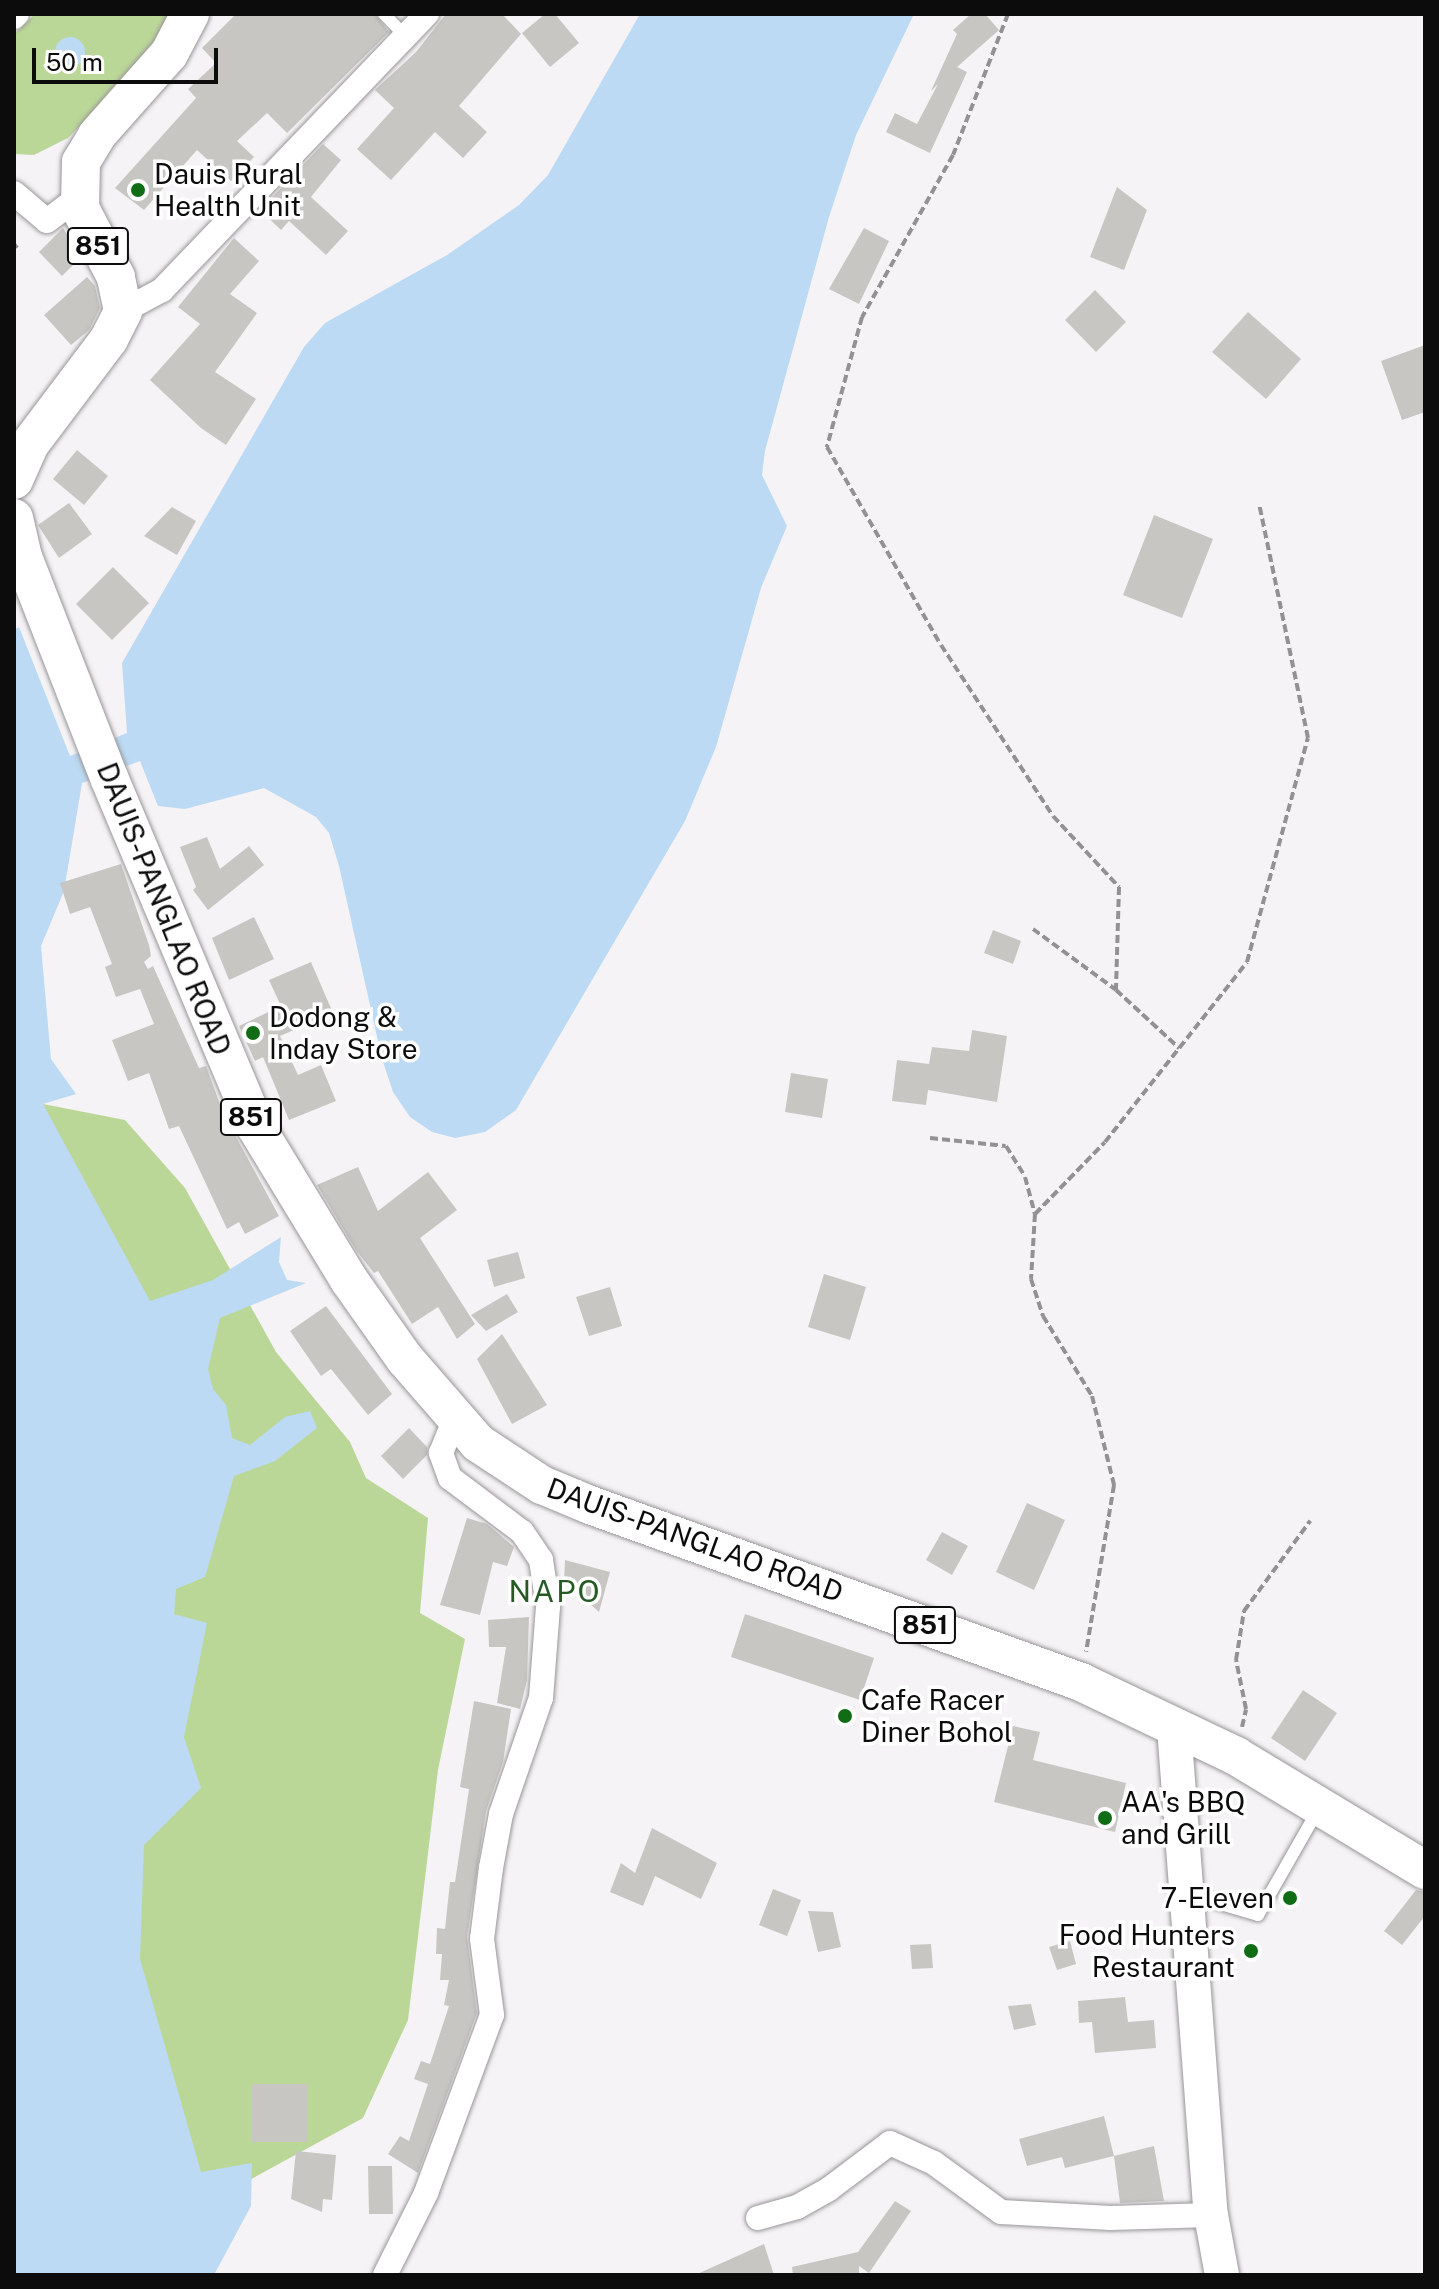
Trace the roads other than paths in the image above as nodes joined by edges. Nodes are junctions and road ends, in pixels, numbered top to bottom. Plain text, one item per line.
1 (190, 14) edge
2 (384, 14) edge
3 (427, 14) edge
4 (404, 35) junction
5 (14, 193) edge
6 (79, 197) junction
7 (123, 311) junction
8 (14, 480) edge
9 (14, 518) edge
10 (454, 1420) junction
11 (1174, 1727) junction
12 (1321, 1805) junction
13 (1425, 1870) edge
14 (1187, 1894) junction
15 (1211, 2215) junction
16 (758, 2218) dead end
17 (385, 2275) edge
18 (1222, 2275) edge

1 - 6 main road, 851
2 - 4 lane
3 - 4 street
4 - 7 street
5 - 6 street
6 - 7 main road, 851
7 - 8 main road
9 - 10 main road, DAUIS-PANGLAO ROAD / 851
10 - 11 main road, DAUIS-PANGLAO ROAD / 851
10 - 17 street
11 - 12 main road, DAUIS-PANGLAO ROAD / 851
11 - 14 main road
12 - 13 main road, DAUIS-PANGLAO ROAD / 851
12 - 14 lane
14 - 15 main road
15 - 16 street
15 - 18 main road

